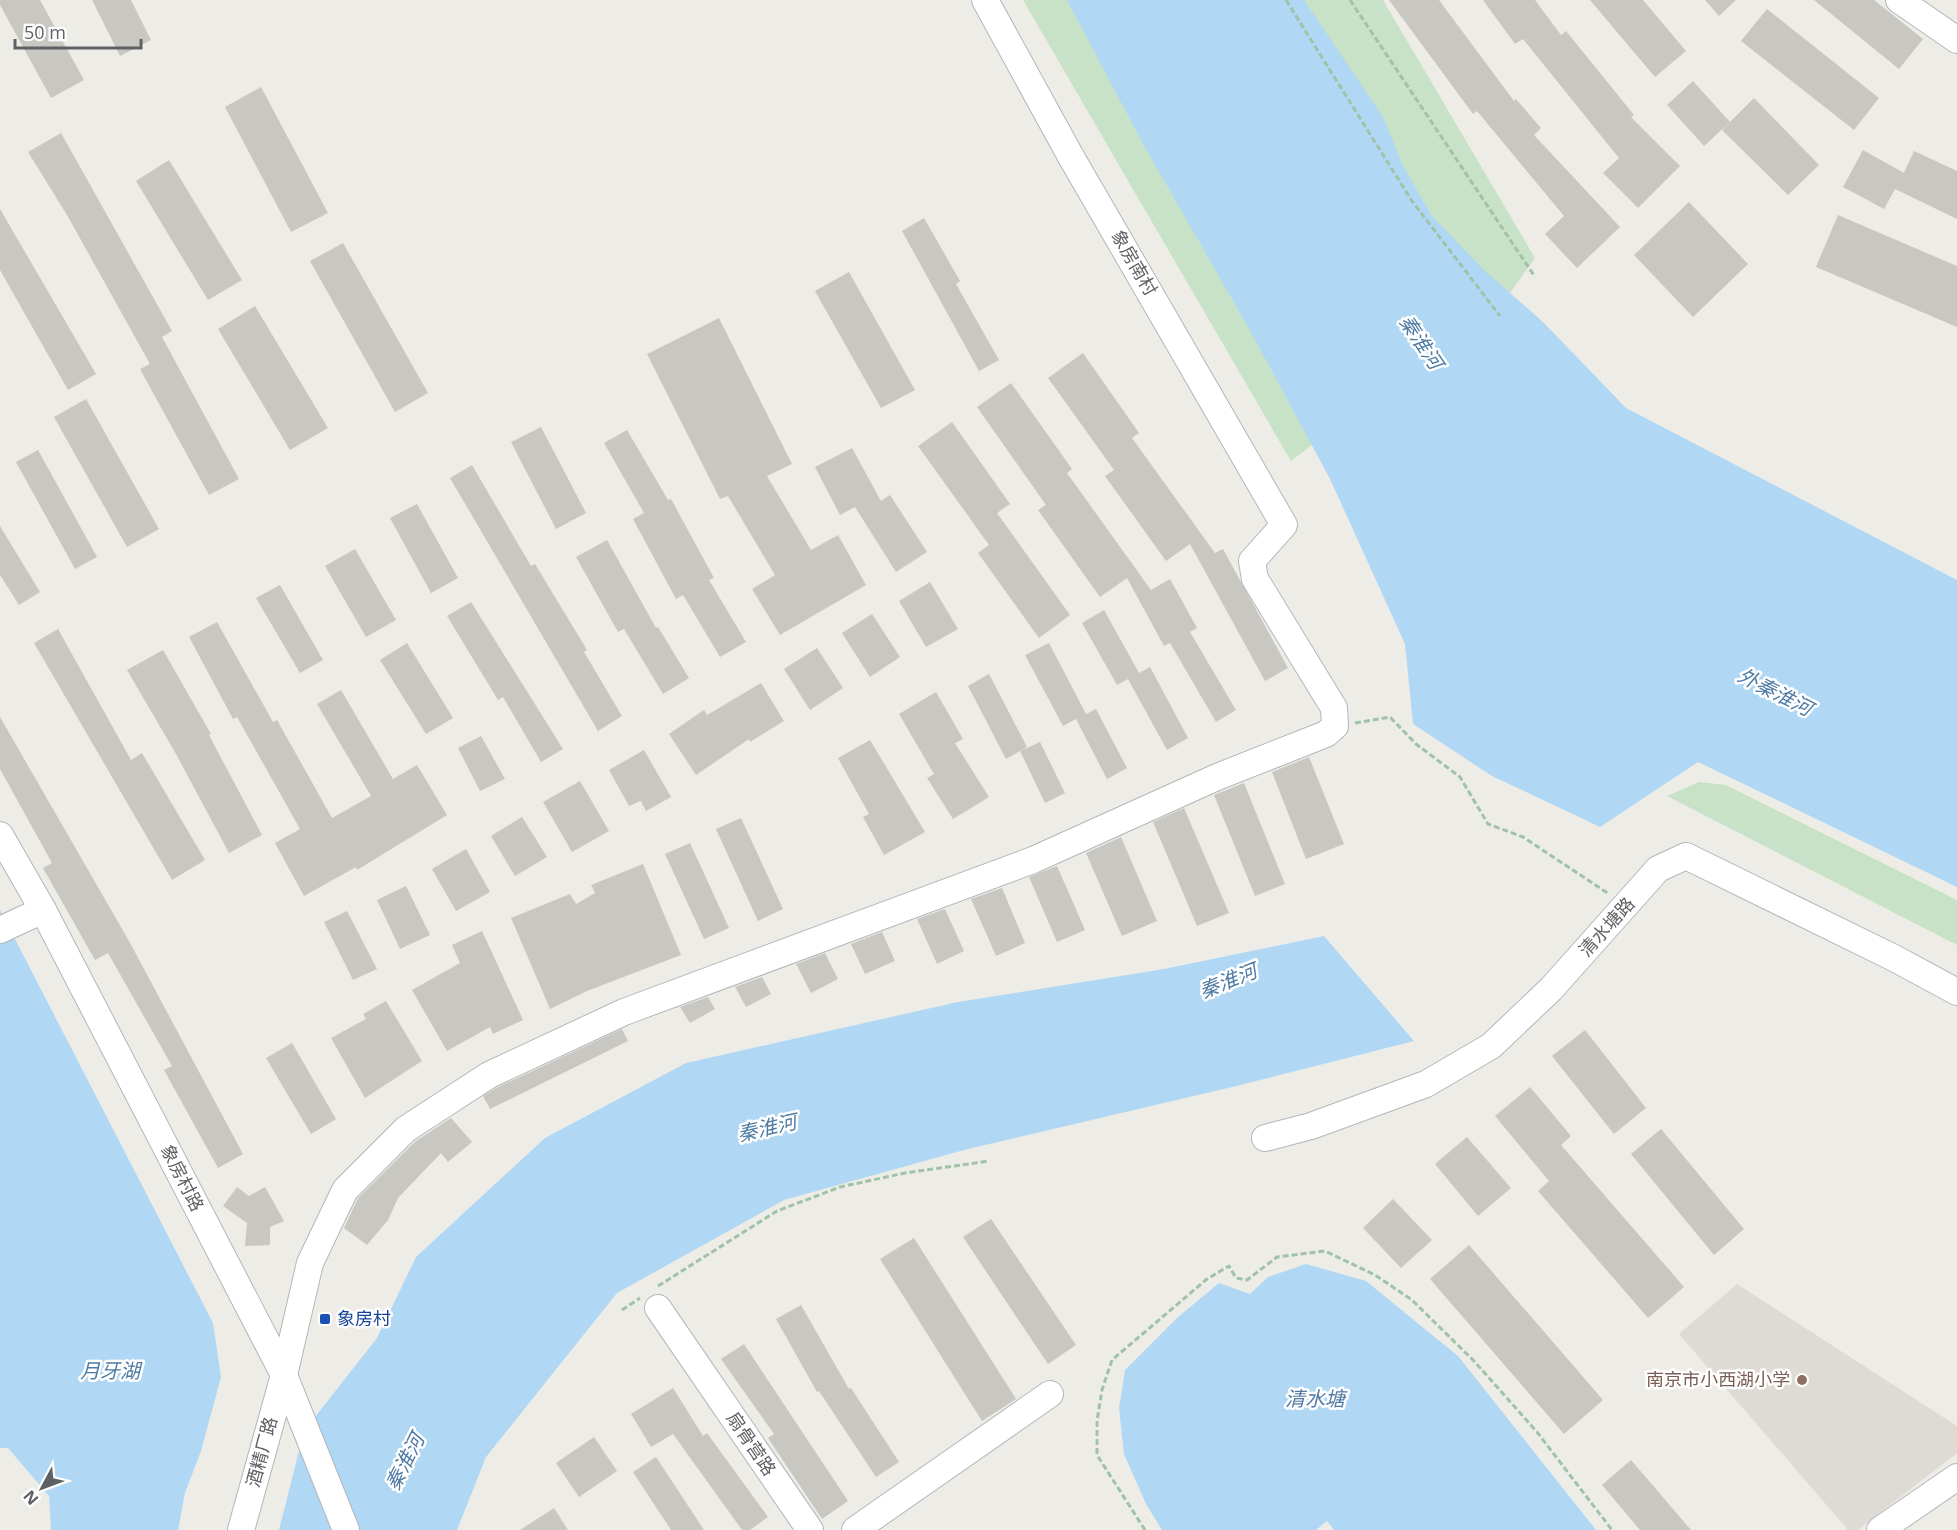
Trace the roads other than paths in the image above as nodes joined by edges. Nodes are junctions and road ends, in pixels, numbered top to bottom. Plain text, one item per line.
1 (986, 0) edge
2 (1899, 0) edge
3 (1957, 39) edge
4 (1335, 726) joint
5 (0, 835) edge
6 (43, 910) junction
7 (0, 930) edge
8 (1957, 992) edge
9 (1265, 1138) dead end
10 (650, 1299) road end
11 (284, 1375) junction
12 (1050, 1394) dead end
13 (1957, 1477) edge
14 (241, 1530) edge
15 (346, 1530) edge
16 (810, 1530) edge
17 (855, 1530) edge
18 (1880, 1530) edge

1 - 4 street, 象房南村
2 - 3 street
4 - 11 street, 酒精厂路
5 - 6 street, 象房村路
6 - 7 street
6 - 11 street, 象房村路
8 - 9 street, 清水塘路
10 - 16 street, 扇骨营路
11 - 14 street, 酒精厂路
11 - 15 street, 象房村路
12 - 17 street
13 - 18 street

